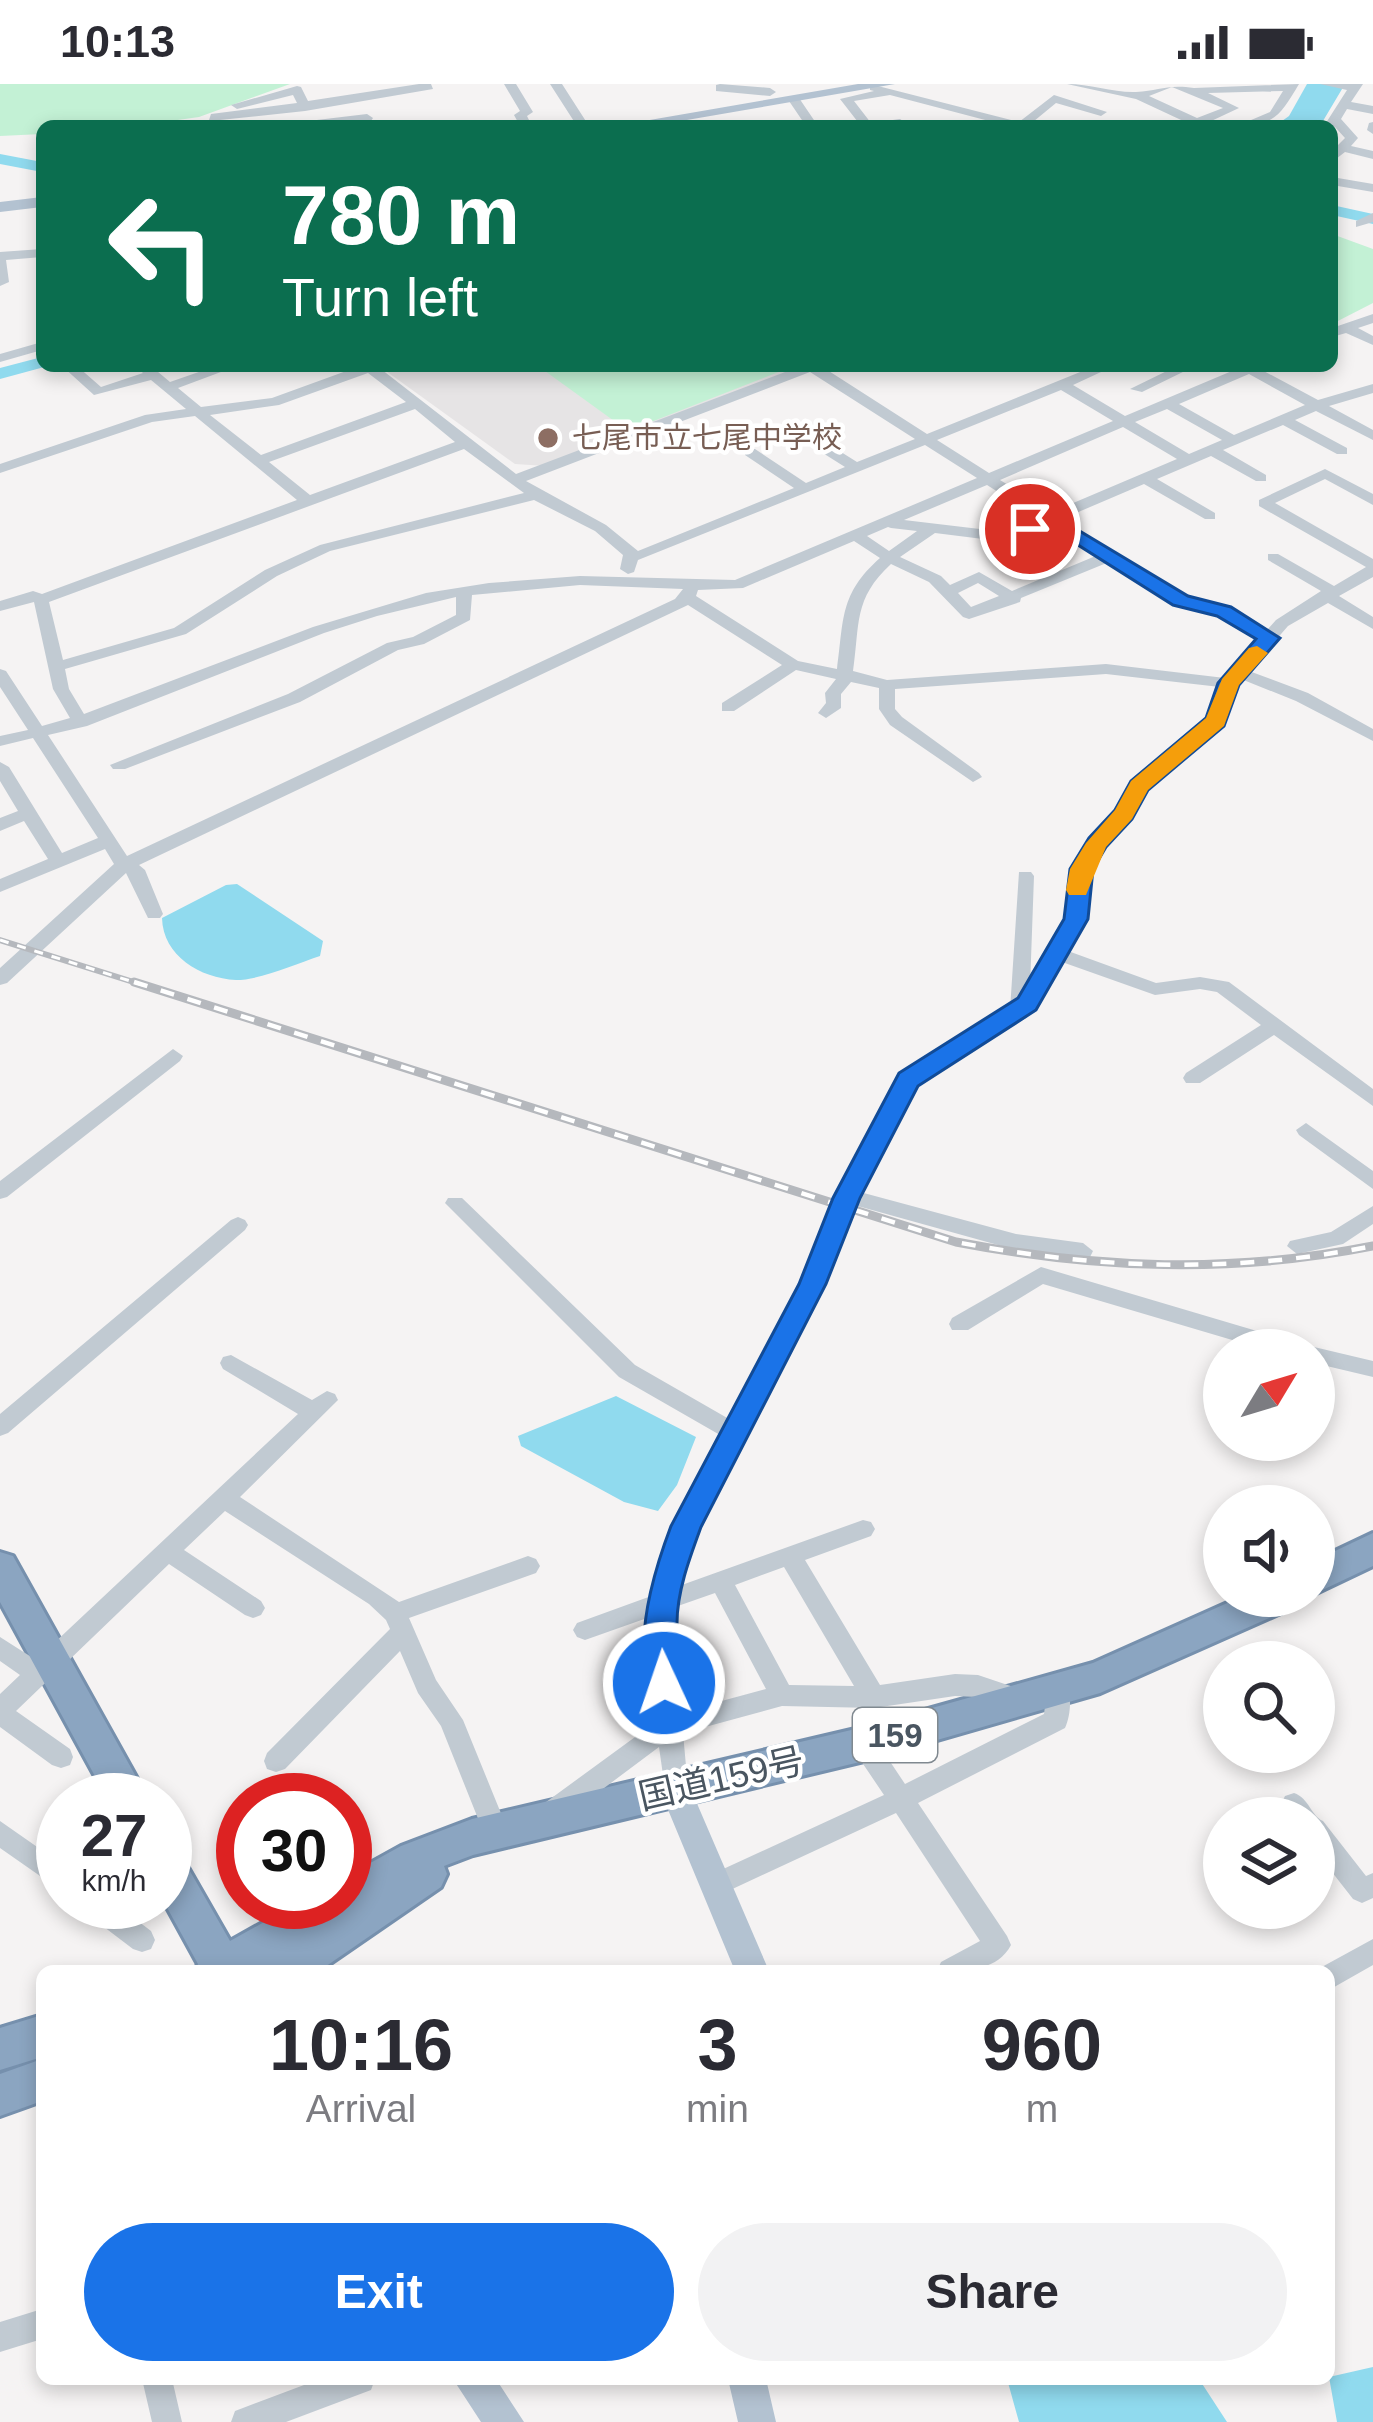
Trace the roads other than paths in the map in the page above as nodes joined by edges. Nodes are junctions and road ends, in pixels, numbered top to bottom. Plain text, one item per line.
1 (425, 84) edge
2 (510, 84) edge
3 (556, 84) edge
4 (1072, 84) edge
5 (1172, 84) edge
6 (1326, 84) edge
7 (1292, 86) edge
8 (1356, 86) edge
9 (720, 88) dead end
10 (883, 88) edge
11 (1198, 93) junction
12 (777, 95) edge
13 (1139, 96) junction
14 (359, 100) junction
15 (237, 104) dead end
16 (1345, 105) junction
17 (305, 106) junction
18 (284, 109) junction
19 (1171, 110) junction
20 (1373, 110) edge
21 (214, 120) edge
22 (288, 120) edge
23 (367, 120) edge
24 (522, 120) edge
25 (579, 120) edge
26 (653, 120) edge
27 (805, 120) edge
28 (865, 120) edge
29 (1000, 120) edge
30 (1025, 120) edge
31 (1091, 120) edge
32 (1193, 120) edge
33 (1210, 120) edge
34 (1259, 120) edge
35 (1335, 120) edge
36 (1338, 127) edge
37 (1338, 153) edge
38 (1373, 155) edge
39 (1338, 182) edge
40 (1373, 188) edge
41 (36, 203) edge
42 (0, 207) edge
43 (36, 254) edge
44 (0, 258) edge
45 (2, 282) edge
46 (1373, 318) edge
47 (1339, 330) edge
48 (1373, 341) edge
49 (36, 348) edge
50 (0, 358) edge
51 (76, 372) edge
52 (143, 372) edge
53 (149, 372) edge
54 (212, 372) edge
55 (355, 372) edge
56 (376, 372) edge
57 (796, 372) edge
58 (821, 372) edge
59 (1071, 372) edge
60 (1091, 372) edge
61 (1169, 372) edge
62 (1184, 372) edge
63 (1239, 372) edge
64 (1259, 372) edge
65 (1079, 377) junction
66 (1061, 385) junction
67 (1209, 386) junction
68 (168, 387) junction
69 (1373, 388) edge
70 (1137, 389) dead end
71 (418, 403) junction
72 (1168, 404) junction
73 (1317, 405) junction
74 (200, 413) junction
75 (1286, 420) junction
76 (1124, 422) junction
77 (804, 435) dead end
78 (1373, 436) edge
79 (926, 440) junction
80 (468, 442) junction
81 (1235, 442) junction
82 (1214, 451) junction
83 (750, 452) dead end
84 (1342, 452) dead end
85 (259, 461) junction
86 (1190, 461) junction
87 (856, 468) junction
88 (0, 469) edge
89 (1261, 478) dead end
90 (517, 479) junction
91 (989, 479) junction
92 (1148, 479) junction
93 (805, 489) junction
94 (536, 495) junction
95 (1373, 500) edge
96 (309, 502) junction
97 (1210, 516) dead end
98 (1053, 520) junction
99 (884, 524) junction
100 (933, 527) junction
101 (856, 535) junction
102 (631, 555) junction
103 (1110, 556) junction
104 (1273, 557) dead end
105 (890, 558) junction
106 (1373, 568) edge
107 (625, 581) junction
108 (947, 592) junction
109 (689, 593) junction
110 (1329, 593) junction
111 (464, 594) junction
112 (1013, 599) junction
113 (41, 600) junction
114 (0, 606) edge
115 (1373, 624) edge
116 (1269, 638) junction
117 (793, 665) junction
118 (58, 666) junction
119 (0, 674) edge
120 (846, 675) junction
121 (1233, 678) junction
122 (887, 685) junction
123 (728, 707) dead end
124 (826, 713) dead end
125 (81, 722) junction
126 (40, 734) junction
127 (1373, 736) edge
128 (0, 741) edge
129 (119, 765) dead end
130 (0, 767) edge
131 (973, 777) dead end
132 (28, 812) junction
133 (0, 825) edge
134 (110, 840) junction
135 (59, 862) junction
136 (124, 866) junction
137 (1025, 876) dead end
138 (0, 886) edge
139 (154, 914) dead end
140 (1059, 955) junction
141 (0, 979) edge
142 (1019, 1013) junction
143 (1275, 1025) junction
144 (173, 1056) dead end
145 (1193, 1078) dead end
146 (1373, 1099) edge
147 (1306, 1130) dead end
148 (1373, 1182) edge
149 (0, 1192) edge
150 (848, 1196) junction
151 (454, 1203) dead end
152 (1373, 1214) edge
153 (238, 1225) dead end
154 (1297, 1246) dead end
155 (1083, 1251) dead end
156 (961, 1324) dead end
157 (1223, 1329) edge
158 (1335, 1360) edge
159 (231, 1363) dead end
160 (1373, 1369) edge
161 (0, 1427) edge
162 (733, 1432) junction
163 (221, 1496) junction
164 (863, 1529) dead end
165 (1373, 1548) edge
166 (166, 1550) junction
167 (790, 1556) junction
168 (528, 1566) dead end
169 (0, 1567) edge
170 (1335, 1568) edge
171 (721, 1581) junction
172 (664, 1601) junction
173 (253, 1608) dead end
174 (1235, 1617) edge
175 (399, 1622) junction
176 (585, 1630) dead end
177 (0, 1647) edge
178 (44, 1668) junction
179 (1057, 1689) junction
180 (782, 1695) junction
181 (874, 1697) junction
182 (1016, 1700) junction
183 (0, 1711) edge
184 (669, 1726) junction
185 (864, 1744) junction
186 (62, 1757) dead end
187 (276, 1761) dead end
188 (112, 1773) edge
189 (675, 1788) junction
190 (902, 1799) junction
191 (542, 1821) junction
192 (0, 1833) edge
193 (496, 1833) junction
194 (1335, 1856) edge
195 (36, 1860) edge
196 (372, 1883) edge
197 (717, 1884) junction
198 (1373, 1885) edge
199 (192, 1915) edge
200 (128, 1929) edge
201 (291, 1929) edge
202 (142, 1940) dead end
203 (1373, 1951) edge
204 (218, 1965) edge
205 (230, 1965) edge
206 (293, 1965) edge
207 (750, 1965) edge
208 (961, 1965) edge
209 (1335, 1973) edge
210 (36, 2038) edge
211 (0, 2050) edge
212 (36, 2082) edge
213 (0, 2095) edge
214 (36, 2326) edge
215 (0, 2337) edge
216 (158, 2385) edge
217 (344, 2385) edge
218 (477, 2385) edge
219 (748, 2385) edge
220 (166, 2422) edge
221 (246, 2422) edge
222 (505, 2422) edge
223 (757, 2422) edge

1 - 14 street
2 - 24 street
3 - 25 street
4 - 13 street
5 - 11 street
5 - 13 street
6 - 8 street
7 - 11 street
7 - 34 street
8 - 16 street
9 - 12 street
10 - 12 main road
10 - 28 street
10 - 29 street
11 - 19 street
11 - 33 street
12 - 26 main road
12 - 27 street
13 - 19 street
14 - 17 street
14 - 23 street
15 - 17 street
16 - 20 street
16 - 35 street
17 - 18 street
18 - 21 street
18 - 22 street
19 - 32 street
30 - 31 street
36 - 37 street
37 - 38 street
39 - 40 street
41 - 42 main road
43 - 44 street
44 - 45 street
46 - 47 street
47 - 48 street
49 - 50 street
51 - 52 street
53 - 68 street
54 - 68 street
55 - 74 street
56 - 71 street
57 - 90 street
58 - 79 street
59 - 65 street
60 - 65 street
61 - 70 street
62 - 67 street
63 - 67 street
64 - 73 street
65 - 66 street
66 - 76 street
66 - 79 street
67 - 72 street
68 - 74 street
69 - 73 street
71 - 80 street
71 - 85 street
72 - 76 street
72 - 81 street
73 - 75 street
73 - 78 street
74 - 85 street
74 - 88 street
75 - 81 street
75 - 84 street
76 - 86 street
76 - 91 street
77 - 87 street
79 - 87 street
79 - 91 street
80 - 90 street
80 - 96 street
81 - 82 street
82 - 86 street
82 - 89 street
83 - 93 street
85 - 96 street
86 - 92 street
87 - 93 street
90 - 94 street
91 - 98 street
91 - 99 street
92 - 97 street
92 - 98 street
93 - 102 street
94 - 102 street
94 - 118 street
95 - 106 street
96 - 113 street
98 - 100 street
98 - 103 street
99 - 100 street
99 - 101 street
100 - 105 street
101 - 105 street
101 - 109 street
102 - 107 street
103 - 112 street
103 - 116 street
104 - 110 street
105 - 108 street
105 - 120 street
106 - 110 street
107 - 109 street
107 - 111 street
108 - 112 street
108 - 112 street
109 - 117 street
109 - 136 street
110 - 115 street
110 - 116 street
111 - 125 street
111 - 129 street
113 - 114 street
113 - 118 street
116 - 121 street
117 - 120 street
117 - 123 street
118 - 125 street
119 - 126 street
120 - 122 street
120 - 124 street
121 - 122 street
121 - 127 street
121 - 140 street
122 - 131 street
125 - 126 street
126 - 128 street
126 - 134 street
130 - 132 street
132 - 133 street
132 - 135 street
134 - 135 street
134 - 136 street
135 - 138 street
136 - 139 street
136 - 141 street
137 - 142 street
140 - 142 street
140 - 143 street
142 - 150 street
143 - 145 street
143 - 146 street
144 - 149 street
147 - 148 street
150 - 155 street
150 - 162 street
151 - 162 street
152 - 154 street
153 - 161 street
156 - 157 street
158 - 160 street
159 - 163 street
162 - 172 street
163 - 166 street
163 - 175 street
164 - 167 street
165 - 170 highway
166 - 173 street
166 - 178 street
167 - 171 street
167 - 181 street
168 - 175 street
169 - 178 highway
171 - 172 street
171 - 180 street
172 - 176 street
172 - 184 street
174 - 179 highway, 国道159号 / 159
175 - 187 street
175 - 193 street
177 - 178 street
178 - 183 street
178 - 188 highway
179 - 182 highway, 国道159号 / 159
179 - 190 street
180 - 181 street
180 - 184 street
181 - 182 street
182 - 185 highway, 国道159号 / 159
183 - 186 street
184 - 189 street
184 - 191 street
185 - 189 highway, 国道159号 / 159
185 - 190 street
189 - 191 highway, 国道159号 / 159
189 - 197 main road
190 - 197 street
190 - 208 street
191 - 193 highway, 国道159号 / 159
192 - 195 street
193 - 196 highway, 国道159号 / 159
193 - 206 highway, 国道159号 / 159
194 - 198 street
197 - 207 main road
199 - 204 highway
200 - 202 street
201 - 205 highway, 国道159号 / 159
203 - 209 street
210 - 211 highway
212 - 213 highway
214 - 215 street
216 - 220 street
217 - 221 street
218 - 222 main road
219 - 223 main road

